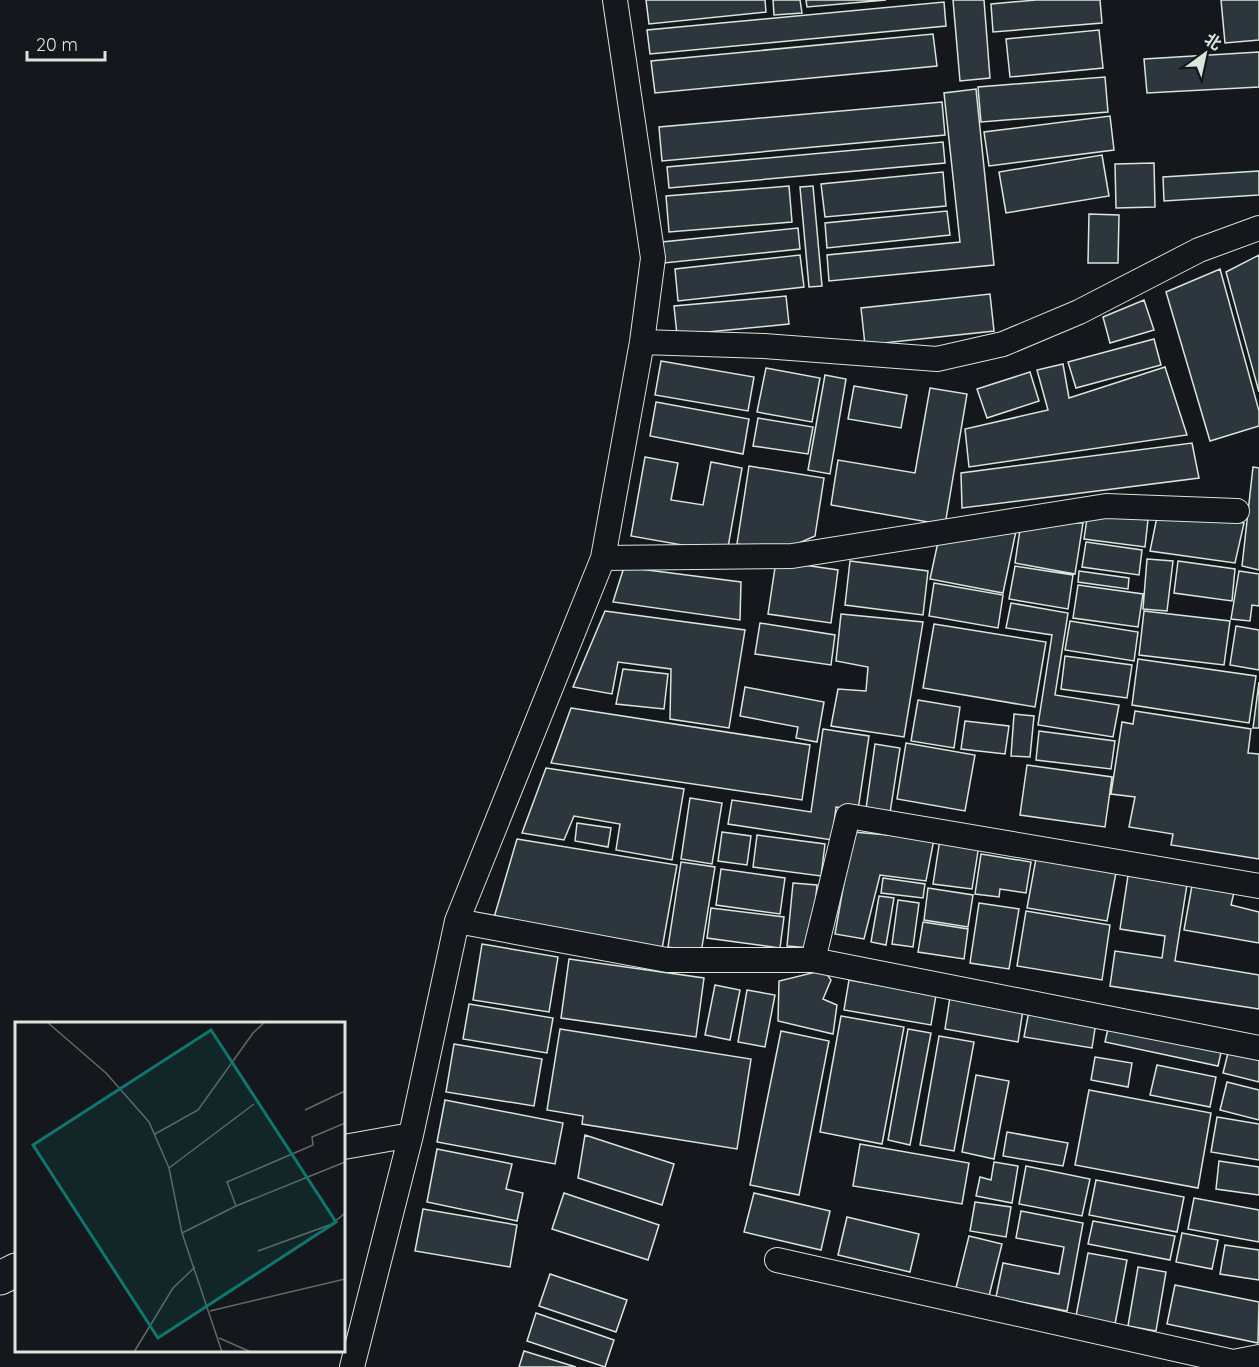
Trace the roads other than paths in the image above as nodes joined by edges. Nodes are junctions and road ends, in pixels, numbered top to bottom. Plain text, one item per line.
1 (615, 0) edge
2 (1259, 228) edge
3 (642, 342) junction
4 (1237, 511) dead end
5 (603, 558) junction
6 (1259, 886) edge
7 (457, 921) junction
8 (813, 960) junction
9 (1259, 1048) edge
10 (411, 1135) junction
11 (345, 1147) edge
12 (777, 1260) dead end
13 (15, 1270) edge
14 (0, 1278) edge
15 (1259, 1357) edge
16 (352, 1367) edge

1 - 3 street
2 - 3 street
3 - 5 street
4 - 5 street
5 - 7 street
6 - 8 street
7 - 8 street
7 - 10 street
8 - 9 street
10 - 11 street
10 - 16 street
12 - 15 street
13 - 14 main road

